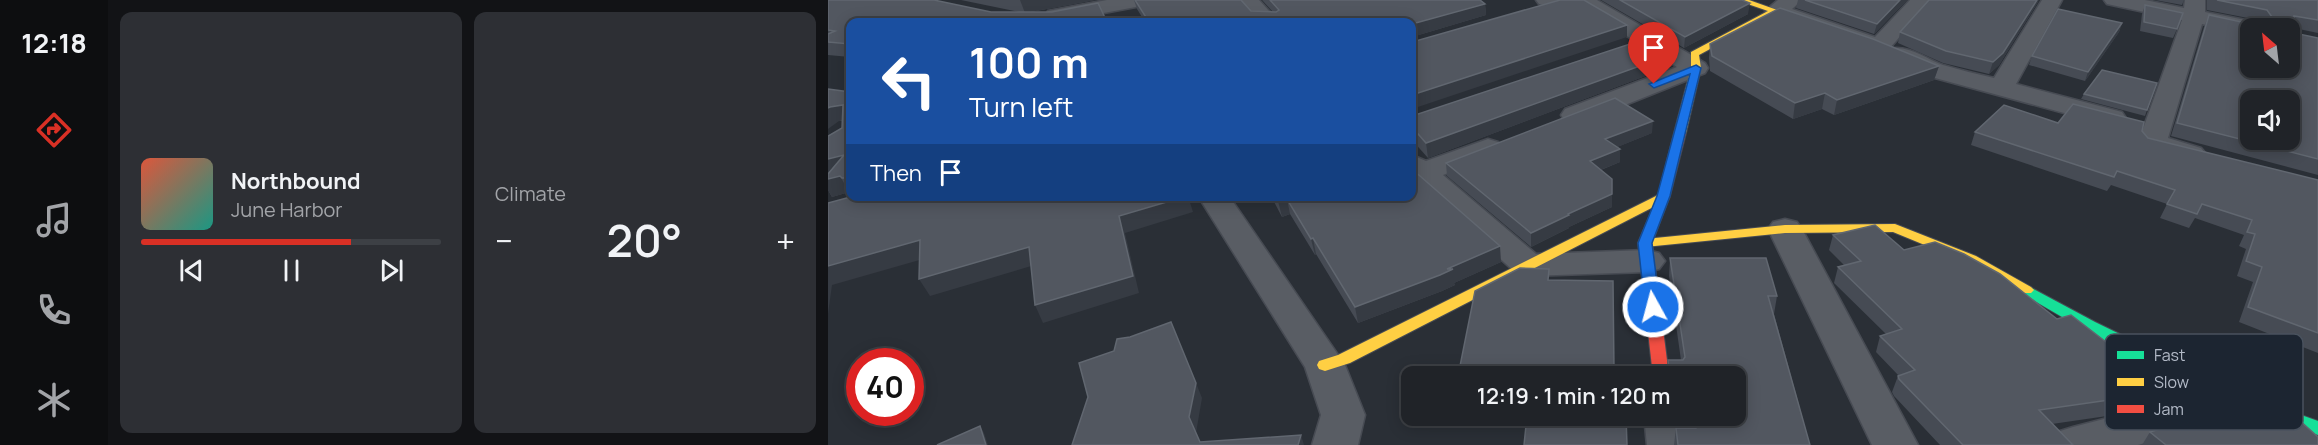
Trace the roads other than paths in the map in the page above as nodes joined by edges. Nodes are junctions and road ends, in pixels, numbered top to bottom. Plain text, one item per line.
1 (1060, 0) edge
2 (1141, 0) edge
3 (1582, 0) edge
4 (1740, 0) edge
5 (1922, 0) edge
6 (2052, 0) edge
7 (2114, 0) edge
8 (1784, 6) edge
9 (2194, 8) edge
10 (2240, 24) edge
11 (1651, 39) junction
12 (1879, 46) junction
13 (1619, 50) edge
14 (1696, 68) junction
15 (2001, 88) junction
16 (1554, 123) edge
17 (2156, 130) junction
18 (1510, 140) edge
19 (2215, 160) edge
20 (1417, 169) edge
21 (1664, 196) junction
22 (1216, 201) edge
23 (1785, 229) junction
24 (1646, 252) junction
25 (1528, 265) junction
26 (2105, 334) edge
27 (1325, 365) junction
28 (1660, 366) edge
29 (2303, 423) edge
30 (1667, 426) edge
31 (2318, 428) edge
32 (2133, 430) edge
33 (2087, 443) edge
34 (1335, 445) edge
35 (1670, 445) edge
36 (1895, 445) edge

1 - 2 street
3 - 11 street
4 - 8 street
5 - 12 street
6 - 15 street
7 - 9 street
8 - 12 street
8 - 14 street
9 - 10 street
9 - 17 street
11 - 13 street
11 - 14 street
12 - 15 street
14 - 16 street
14 - 21 street
15 - 17 street
17 - 19 street
18 - 20 street
20 - 25 street
21 - 24 street
21 - 25 street
22 - 27 street
23 - 24 street
23 - 26 street
23 - 36 street
24 - 25 street
24 - 28 street
25 - 27 street
27 - 34 street
29 - 31 street
30 - 35 street
32 - 33 street

